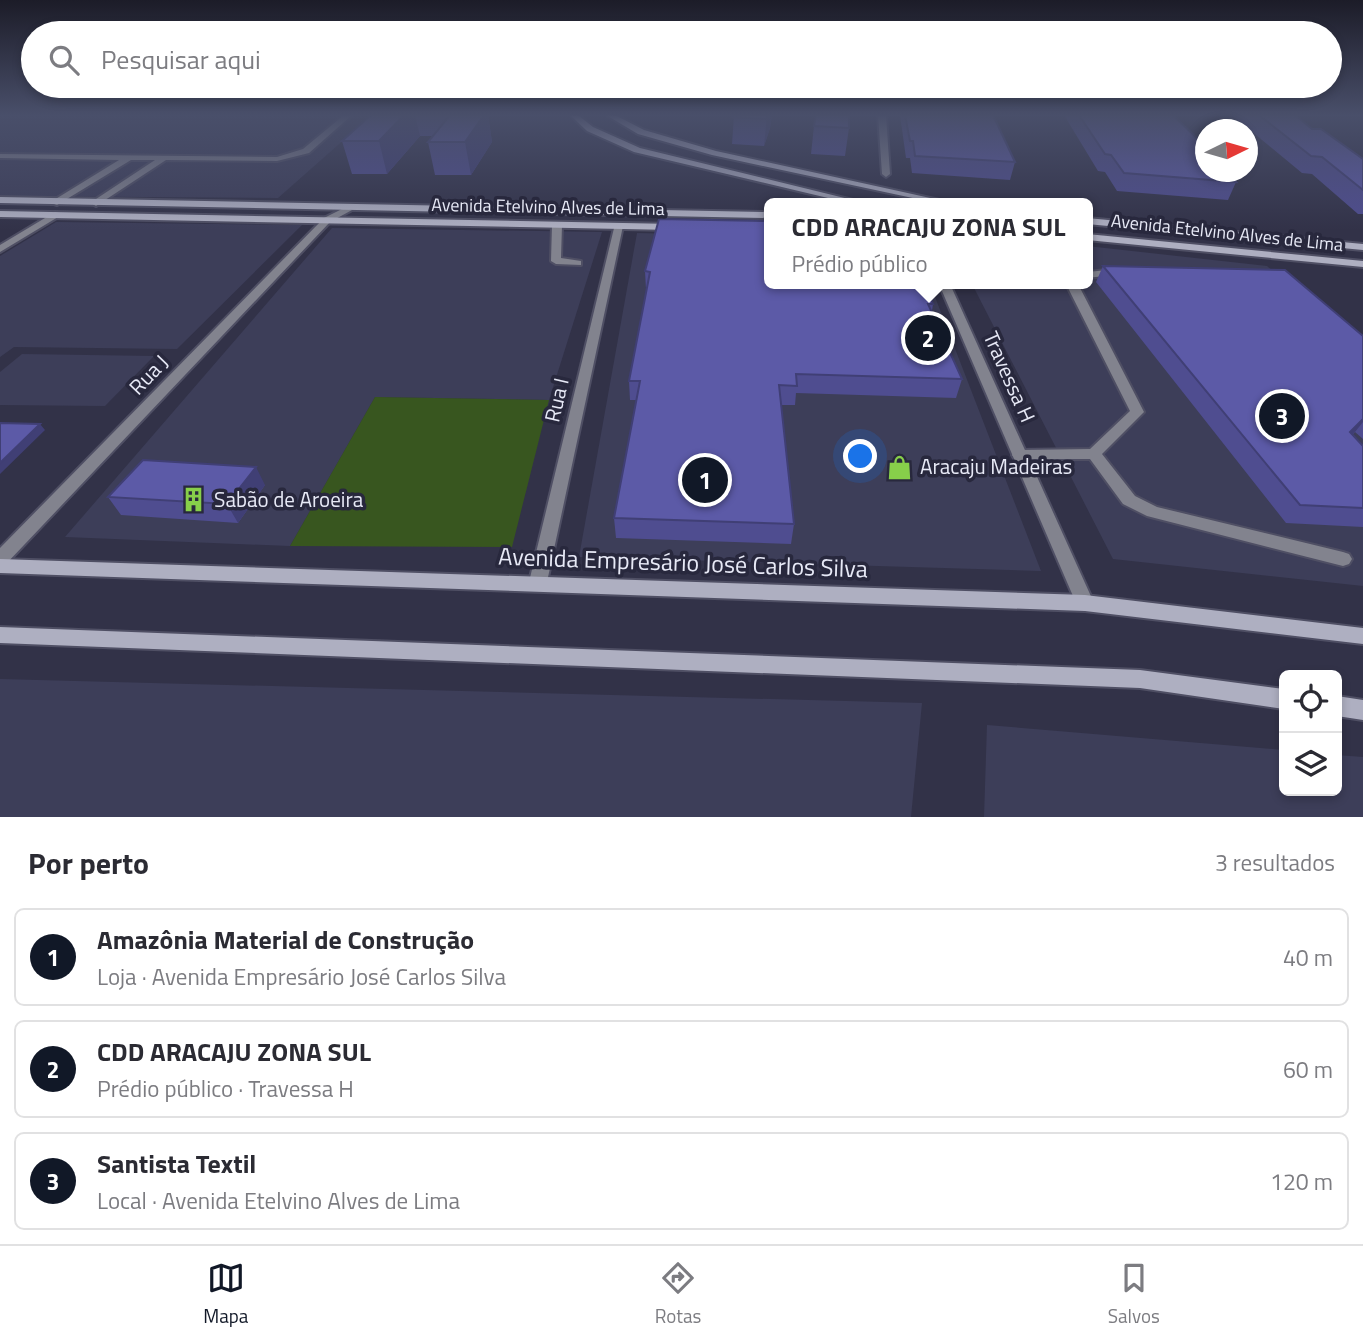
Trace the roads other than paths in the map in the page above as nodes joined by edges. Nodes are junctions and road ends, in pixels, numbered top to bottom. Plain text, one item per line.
1 (302, 153) edge
2 (650, 153) edge
3 (716, 153) edge
4 (885, 153) edge
5 (0, 156) edge
6 (129, 158) junction
7 (164, 158) junction
8 (886, 174) dead end
9 (839, 198) edge
10 (925, 198) edge
11 (0, 201) edge
12 (57, 202) junction
13 (96, 203) junction
14 (346, 210) junction
15 (0, 214) edge
16 (58, 214) junction
17 (764, 215) edge
18 (327, 220) junction
19 (1093, 222) edge
20 (557, 225) junction
21 (618, 226) junction
22 (686, 227) edge
23 (1093, 238) edge
24 (1363, 247) edge
25 (0, 249) edge
26 (577, 263) dead end
27 (1363, 264) edge
28 (1128, 272) edge
29 (1093, 275) edge
30 (946, 289) edge
31 (1075, 289) edge
32 (1094, 454) junction
33 (1020, 455) junction
34 (0, 559) edge
35 (1343, 559) dead end
36 (0, 566) edge
37 (538, 582) junction
38 (1085, 603) junction
39 (0, 635) edge
40 (1363, 636) edge
41 (1279, 698) edge
42 (1342, 707) edge
43 (1363, 710) edge

1 - 7 street
2 - 9 main road
3 - 10 main road
4 - 8 street
5 - 6 street
6 - 7 street
6 - 12 street
7 - 13 street
11 - 12 main road, Avenida Etelvino Alves de Lima
12 - 13 main road, Avenida Etelvino Alves de Lima
13 - 14 main road, Avenida Etelvino Alves de Lima
14 - 17 main road, Avenida Etelvino Alves de Lima
14 - 18 street, Avenida Etelvino Alves de Lima
15 - 16 main road, Avenida Etelvino Alves de Lima
16 - 18 main road, Avenida Etelvino Alves de Lima
16 - 25 street
18 - 20 main road, Avenida Etelvino Alves de Lima
18 - 34 street, Rua J
19 - 24 main road, Avenida Etelvino Alves de Lima
20 - 21 main road, Avenida Etelvino Alves de Lima
20 - 26 street
21 - 22 main road, Avenida Etelvino Alves de Lima
21 - 37 street, Rua I
23 - 27 main road, Avenida Etelvino Alves de Lima
28 - 29 street
30 - 33 street, Travessa H
31 - 32 street
32 - 33 street
32 - 35 street
33 - 38 street, Travessa H
36 - 37 main road, Avenida Empresário José Carlos Silva
37 - 38 main road, Avenida Empresário José Carlos Silva
38 - 40 main road, Avenida Empresário José Carlos Silva
39 - 41 main road
42 - 43 main road

